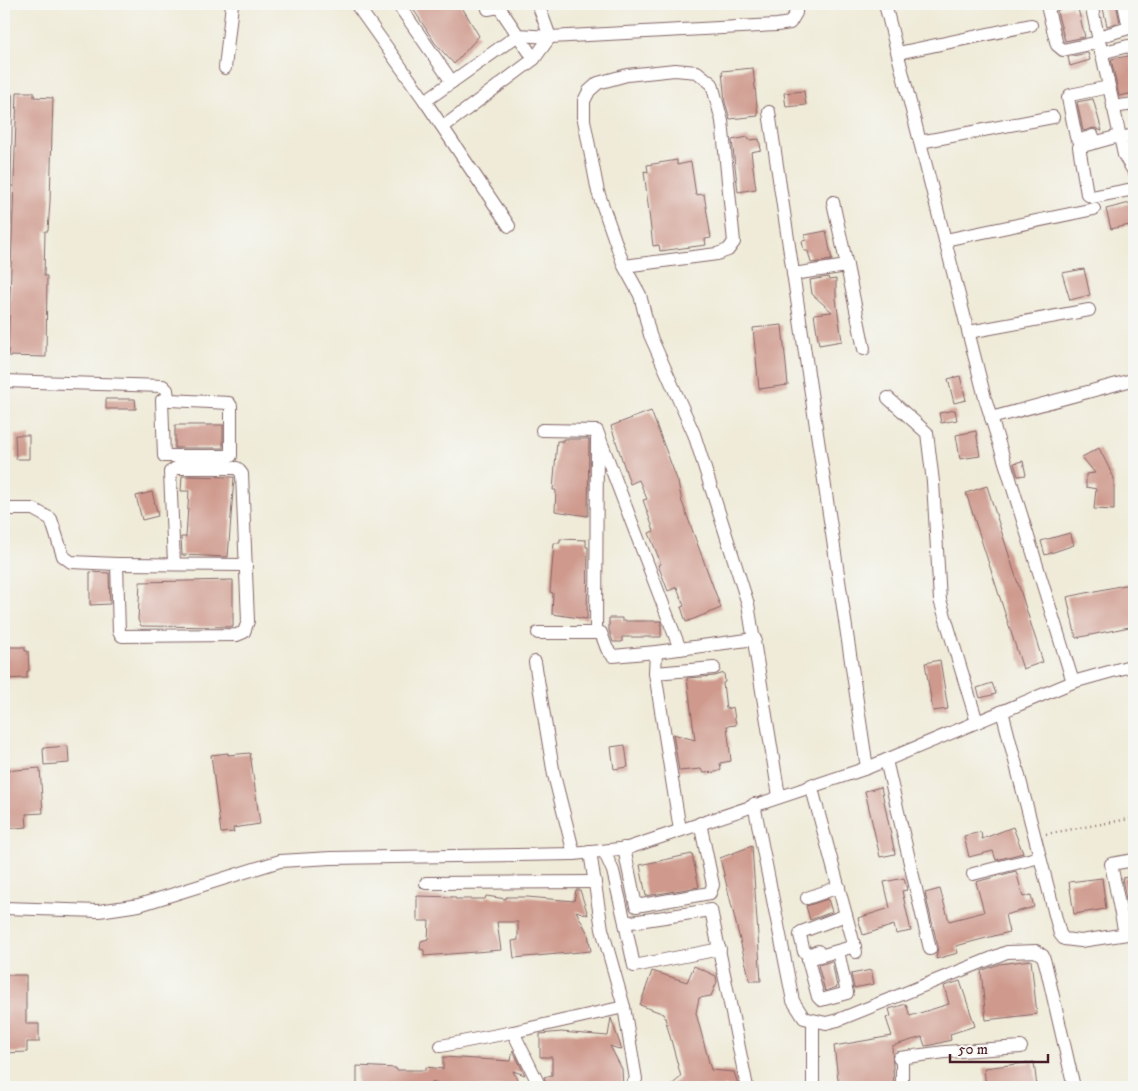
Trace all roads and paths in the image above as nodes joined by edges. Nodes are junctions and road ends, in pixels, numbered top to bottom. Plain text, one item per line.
1 (232, 4) edge
2 (356, 4) edge
3 (398, 4) edge
4 (538, 4) edge
5 (796, 4) edge
6 (885, 4) edge
7 (1053, 4) edge
8 (1090, 4) edge
9 (1124, 4) edge
10 (496, 7) edge
11 (1032, 25) dead end
12 (518, 35) junction
13 (550, 37) junction
14 (1099, 44) junction
15 (1134, 50) edge
16 (898, 53) junction
17 (534, 60) junction
18 (226, 68) dead end
19 (452, 82) junction
20 (1109, 87) junction
21 (6, 97) dead end
22 (426, 101) junction
23 (1134, 104) edge
24 (1113, 107) junction
25 (769, 112) dead end
26 (1053, 117) dead end
27 (443, 127) junction
28 (1119, 134) junction
29 (1134, 134) edge
30 (920, 142) junction
31 (1132, 168) edge
32 (1134, 189) edge
33 (833, 202) dead end
34 (1094, 209) dead end
35 (4, 223) edge
36 (509, 226) dead end
37 (945, 240) junction
38 (624, 266) junction
39 (847, 266) junction
40 (793, 274) junction
41 (1090, 310) dead end
42 (969, 332) junction
43 (864, 349) dead end
44 (4, 380) edge
45 (1132, 380) dead end
46 (168, 397) junction
47 (888, 398) dead end
48 (992, 418) junction
49 (542, 430) dead end
50 (597, 431) junction
51 (4, 509) edge
52 (174, 563) junction
53 (117, 564) junction
54 (246, 565) junction
55 (596, 632) junction
56 (538, 634) dead end
57 (755, 639) junction
58 (680, 649) junction
59 (656, 652) junction
60 (535, 662) dead end
61 (1134, 665) edge
62 (714, 668) dead end
63 (655, 674) junction
64 (1072, 682) junction
65 (1002, 711) junction
66 (976, 722) junction
67 (886, 760) junction
68 (867, 768) junction
69 (811, 785) junction
70 (779, 796) junction
71 (754, 804) junction
72 (1134, 818) edge
73 (700, 823) junction
74 (680, 830) junction
75 (1034, 836) junction
76 (624, 848) junction
77 (604, 851) junction
78 (590, 852) junction
79 (574, 854) junction
80 (1040, 857) junction
81 (1134, 860) edge
82 (972, 874) dead end
83 (595, 882) junction
84 (426, 883) dead end
85 (839, 887) junction
86 (807, 898) dead end
87 (4, 908) edge
88 (846, 915) junction
89 (625, 923) junction
90 (1130, 933) edge
91 (855, 945) junction
92 (720, 949) junction
93 (930, 949) dead end
94 (838, 951) dead end
95 (624, 1007) junction
96 (813, 1022) junction
97 (513, 1032) junction
98 (441, 1046) dead end
99 (1021, 1046) dead end
100 (540, 1087) edge
101 (631, 1087) edge
102 (747, 1087) edge
103 (813, 1087) edge
104 (902, 1087) edge
105 (1074, 1087) edge

1 - 18 street
2 - 22 street
3 - 19 street
4 - 13 street
5 - 13 street
6 - 16 street
7 - 14 street
8 - 14 street
9 - 14 street
10 - 12 street
11 - 16 street
12 - 13 street
12 - 17 street
12 - 19 street
13 - 17 street
14 - 15 street
14 - 20 street
16 - 30 street
17 - 27 street
19 - 22 street
20 - 24 street
20 - 28 street
21 - 35 street
22 - 27 street
23 - 24 street
24 - 28 street
25 - 40 street
26 - 30 street
27 - 36 street
28 - 29 street
28 - 31 street
28 - 32 street
30 - 37 street
33 - 39 street
34 - 37 street
37 - 42 street
38 - 38 street
38 - 57 street
39 - 40 street
39 - 43 street
40 - 68 street
41 - 42 street
42 - 48 street
44 - 46 street
45 - 48 street
46 - 46 street
47 - 66 street
48 - 64 street
49 - 50 street
50 - 55 street
50 - 58 street
51 - 53 street
52 - 53 street
52 - 54 street
52 - 54 street
53 - 54 street
55 - 56 street
55 - 59 street
57 - 58 street
57 - 70 street
58 - 59 street
59 - 63 street
60 - 79 street
61 - 64 street
62 - 63 street
63 - 74 street
64 - 65 street
65 - 66 street
65 - 75 street
66 - 67 street
67 - 68 street
67 - 93 street
68 - 69 street
69 - 70 street
69 - 85 street
70 - 71 street
71 - 73 street
71 - 96 street
72 - 75 path
73 - 74 street
73 - 76 street
74 - 76 street
75 - 80 street
76 - 77 street
77 - 78 street
77 - 89 street
78 - 79 street
78 - 83 street
79 - 87 street
80 - 82 street
80 - 90 street
81 - 90 street
83 - 84 street
83 - 95 street
85 - 86 street
85 - 88 street
88 - 91 street
88 - 91 street
89 - 92 street
89 - 92 street
91 - 94 street
92 - 102 street
95 - 97 street
95 - 101 street
96 - 103 street
96 - 105 street
97 - 98 street
97 - 100 street
99 - 104 street

